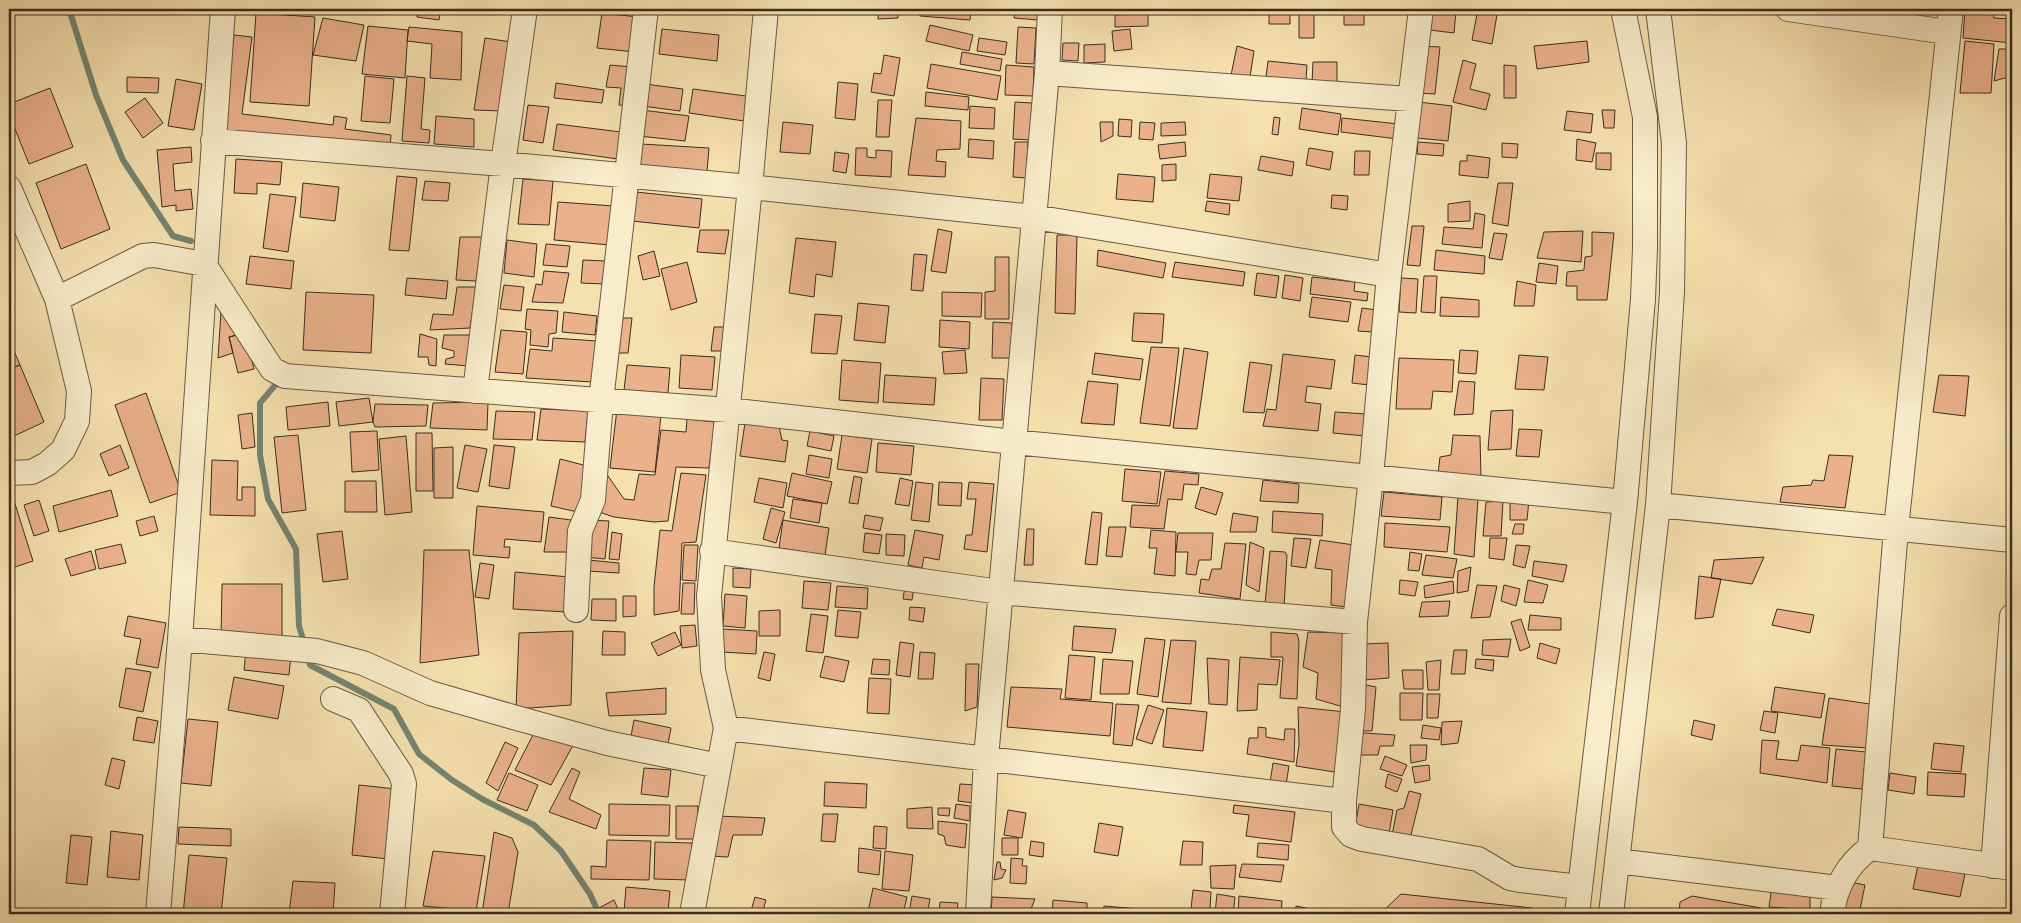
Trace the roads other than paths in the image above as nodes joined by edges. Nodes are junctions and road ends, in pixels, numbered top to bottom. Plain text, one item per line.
1 (223, 9) edge
2 (525, 9) edge
3 (646, 9) edge
4 (766, 9) edge
5 (1050, 9) edge
6 (1421, 9) edge
7 (1623, 9) edge
8 (1658, 9) edge
9 (1788, 9) edge
10 (1951, 9) edge
11 (1947, 32) junction
12 (1047, 73) junction
13 (1409, 99) junction
14 (213, 141) junction
15 (503, 164) junction
16 (627, 177) junction
17 (750, 187) junction
18 (9, 188) edge
19 (1034, 217) junction
20 (204, 264) junction
21 (1389, 275) junction
22 (58, 299) junction
23 (475, 391) junction
24 (601, 401) junction
25 (728, 410) junction
26 (1014, 442) junction
27 (9, 473) edge
28 (1371, 477) junction
29 (1625, 502) junction
30 (1658, 505) junction
31 (1896, 529) junction
32 (2012, 540) edge
33 (712, 551) junction
34 (1000, 592) junction
35 (576, 610) dead end
36 (2012, 616) edge
37 (1354, 622) junction
38 (180, 639) junction
39 (333, 698) dead end
40 (726, 728) junction
41 (986, 758) junction
42 (719, 766) junction
43 (1344, 801) junction
44 (1870, 848) junction
45 (1617, 861) junction
46 (2003, 867) edge
47 (1580, 886) junction
48 (1838, 888) junction
49 (158, 914) edge
50 (392, 914) edge
51 (692, 914) edge
52 (978, 914) edge
53 (1577, 914) edge
54 (1611, 914) edge
55 (1832, 914) edge

1 - 14 street
2 - 15 street
3 - 16 street
4 - 17 street
5 - 12 street
6 - 13 street
7 - 29 street
8 - 30 street
9 - 11 street
10 - 11 street
11 - 31 street
12 - 13 street
12 - 19 street
13 - 21 street
14 - 15 street
14 - 20 street
15 - 16 street
15 - 23 street
16 - 17 street
16 - 24 street
17 - 19 street
17 - 25 street
18 - 22 street
19 - 21 street
19 - 26 street
20 - 22 street
20 - 23 street
20 - 38 street
21 - 28 street
22 - 27 street
23 - 24 street
24 - 25 street
24 - 35 street
25 - 26 street
25 - 33 street
26 - 28 street
26 - 34 street
28 - 29 street
28 - 37 street
29 - 47 street
30 - 31 street
30 - 45 street
31 - 32 street
31 - 44 street
33 - 34 street
33 - 40 street
34 - 37 street
34 - 41 street
36 - 46 street
37 - 43 street
38 - 42 street
38 - 49 street
39 - 50 street
40 - 41 street
40 - 42 street
41 - 43 street
41 - 52 street
42 - 51 street
43 - 47 street
44 - 46 street
44 - 48 street
45 - 48 street
45 - 54 street
47 - 53 street
48 - 55 street

